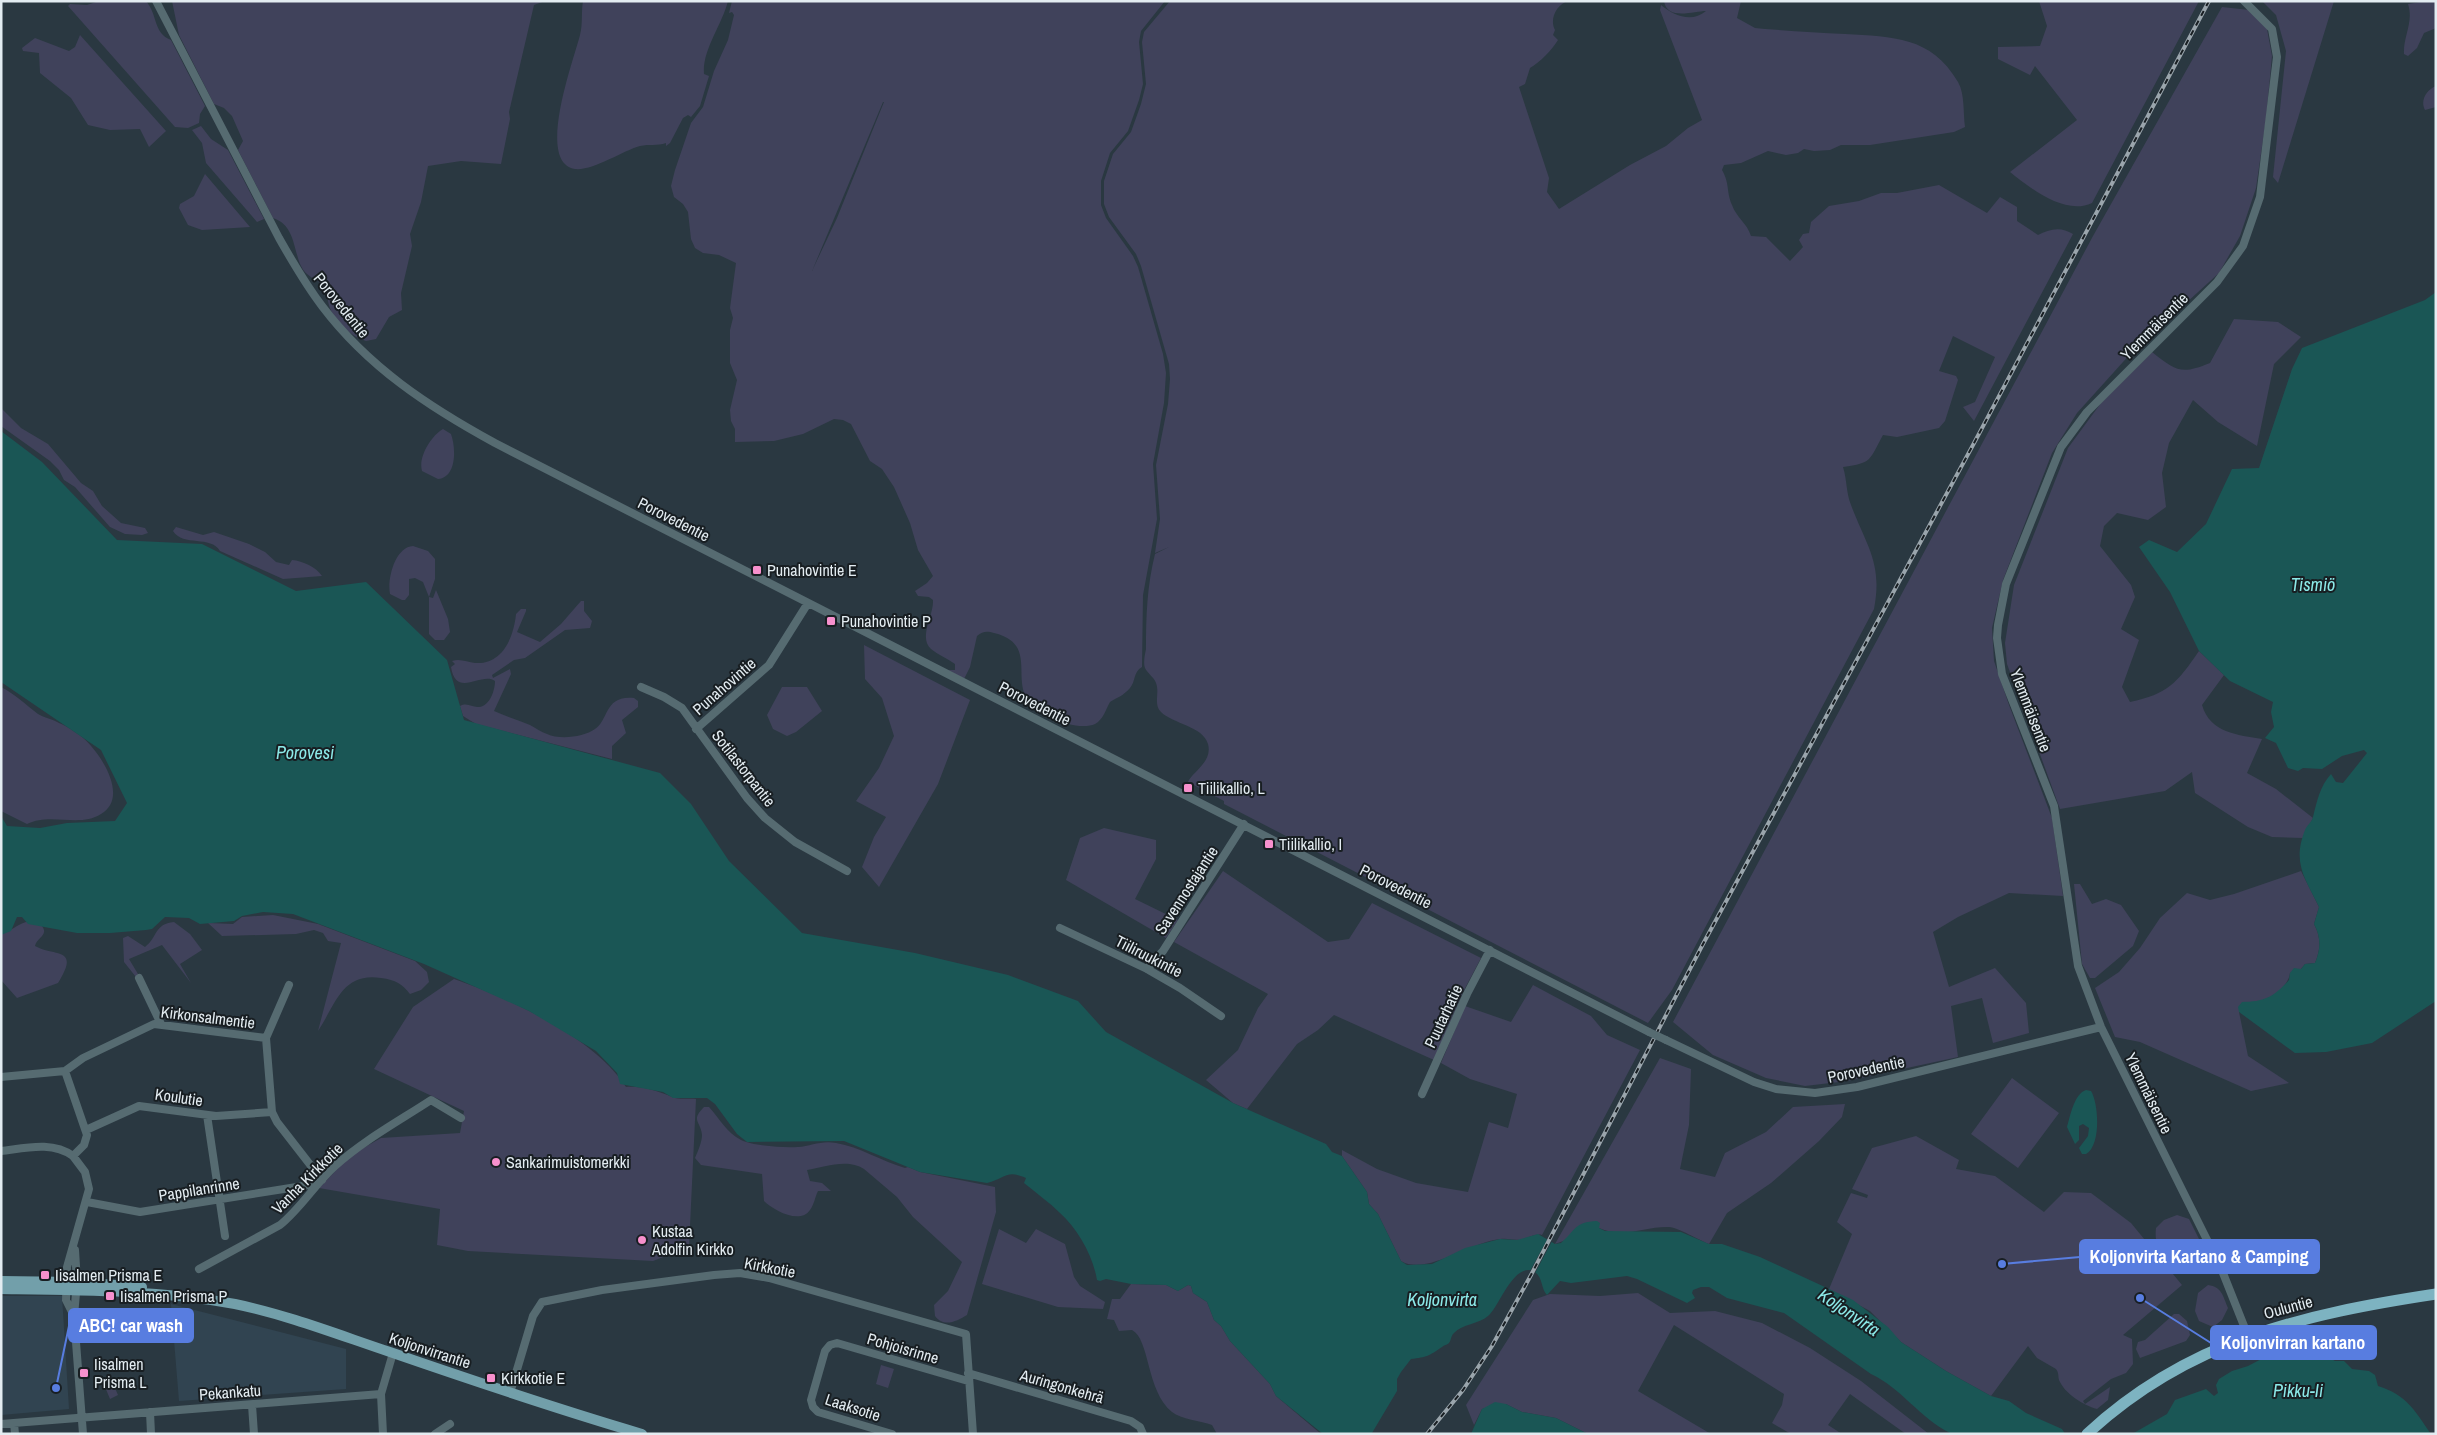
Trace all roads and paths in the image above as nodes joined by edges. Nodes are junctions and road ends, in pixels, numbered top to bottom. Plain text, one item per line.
1 (156, 1) edge
2 (2244, 1) edge
3 (2253, 4) edge
4 (808, 603) junction
5 (641, 687) dead end
6 (696, 730) junction
7 (1244, 824) junction
8 (847, 871) dead end
9 (1060, 928) dead end
10 (1490, 950) junction
11 (1148, 969) junction
12 (139, 978) dead end
13 (290, 985) dead end
14 (1221, 1016) dead end
15 (161, 1024) junction
16 (2101, 1027) junction
17 (266, 1038) junction
18 (65, 1070) junction
19 (1, 1077) edge
20 (1422, 1094) dead end
21 (272, 1112) junction
22 (207, 1115) junction
23 (461, 1118) dead end
24 (86, 1130) junction
25 (1, 1151) edge
26 (73, 1156) junction
27 (322, 1180) junction
28 (316, 1186) junction
29 (219, 1199) junction
30 (87, 1202) junction
31 (225, 1236) dead end
32 (199, 1269) dead end
33 (1, 1281) edge
34 (71, 1286) junction
35 (1, 1289) edge
36 (2436, 1294) edge
37 (2248, 1336) junction
38 (830, 1344) joint
39 (393, 1353) junction
40 (968, 1377) junction
41 (510, 1393) junction
42 (381, 1394) junction
43 (252, 1405) junction
44 (150, 1412) junction
45 (82, 1418) junction
46 (1, 1424) edge
47 (14, 1424) junction
48 (450, 1424) dead end
49 (15, 1434) edge
50 (83, 1434) edge
51 (151, 1434) edge
52 (254, 1434) edge
53 (383, 1434) edge
54 (435, 1434) edge
55 (642, 1434) edge
56 (892, 1434) edge
57 (973, 1434) edge
58 (1143, 1434) edge
59 (2087, 1434) edge

1 - 4 street, Porovedentie
2 - 3 street, Ylemmäisentie
3 - 16 street, Ylemmäisentie
4 - 6 street, Punahovintie
4 - 7 street, Porovedentie
5 - 6 street, Punahovintie
6 - 8 street, Sotilastorpantie
7 - 10 street, Porovedentie
7 - 11 street, Savennostajantie
9 - 11 street, Tiiliruukintie
10 - 16 street, Porovedentie, bridge
10 - 20 street, Puutarhatie
11 - 14 street, Tiiliruukintie
12 - 15 street
13 - 17 street
15 - 17 street, Kirkonsalmentie
15 - 18 street, Kirkonsalmentie
16 - 37 street, Ylemmäisentie
17 - 21 street, Kirkonsalmentie
18 - 19 street, Kirkonsalmentie
18 - 24 street
21 - 22 street, Koulutie
21 - 27 street, Kirkonsalmentie
22 - 24 street, Koulutie
22 - 29 street
23 - 27 street, Vanha Kirkkotie
24 - 26 street
25 - 26 street
26 - 30 street
27 - 28 street, Vanha Kirkkotie
28 - 29 street, Pappilanrinne
28 - 32 street, Vanha Kirkkotie
29 - 30 street, Pappilanrinne
29 - 31 street
30 - 34 street
33 - 34 main road, Koljonvirrantie
34 - 35 main road, Koljonvirrantie
34 - 39 main road, Koljonvirrantie
34 - 45 street
36 - 37 highway, Ouluntie
37 - 59 highway, Ouluntie
38 - 40 street, Pohjoisrinne
38 - 56 street, Laaksotie
39 - 41 main road, Koljonvirrantie
39 - 42 street
40 - 41 street, Kirkkotie
40 - 57 street
40 - 58 street, Auringonkehrä
41 - 55 main road, Koljonvirrantie
42 - 43 street, Pekankatu
42 - 53 street
43 - 44 street, Pekankatu
43 - 52 street
44 - 45 street, Pekankatu
44 - 51 street
45 - 47 street, Pekankatu
45 - 50 street
46 - 47 street, Pekankatu
47 - 49 street
48 - 54 street

